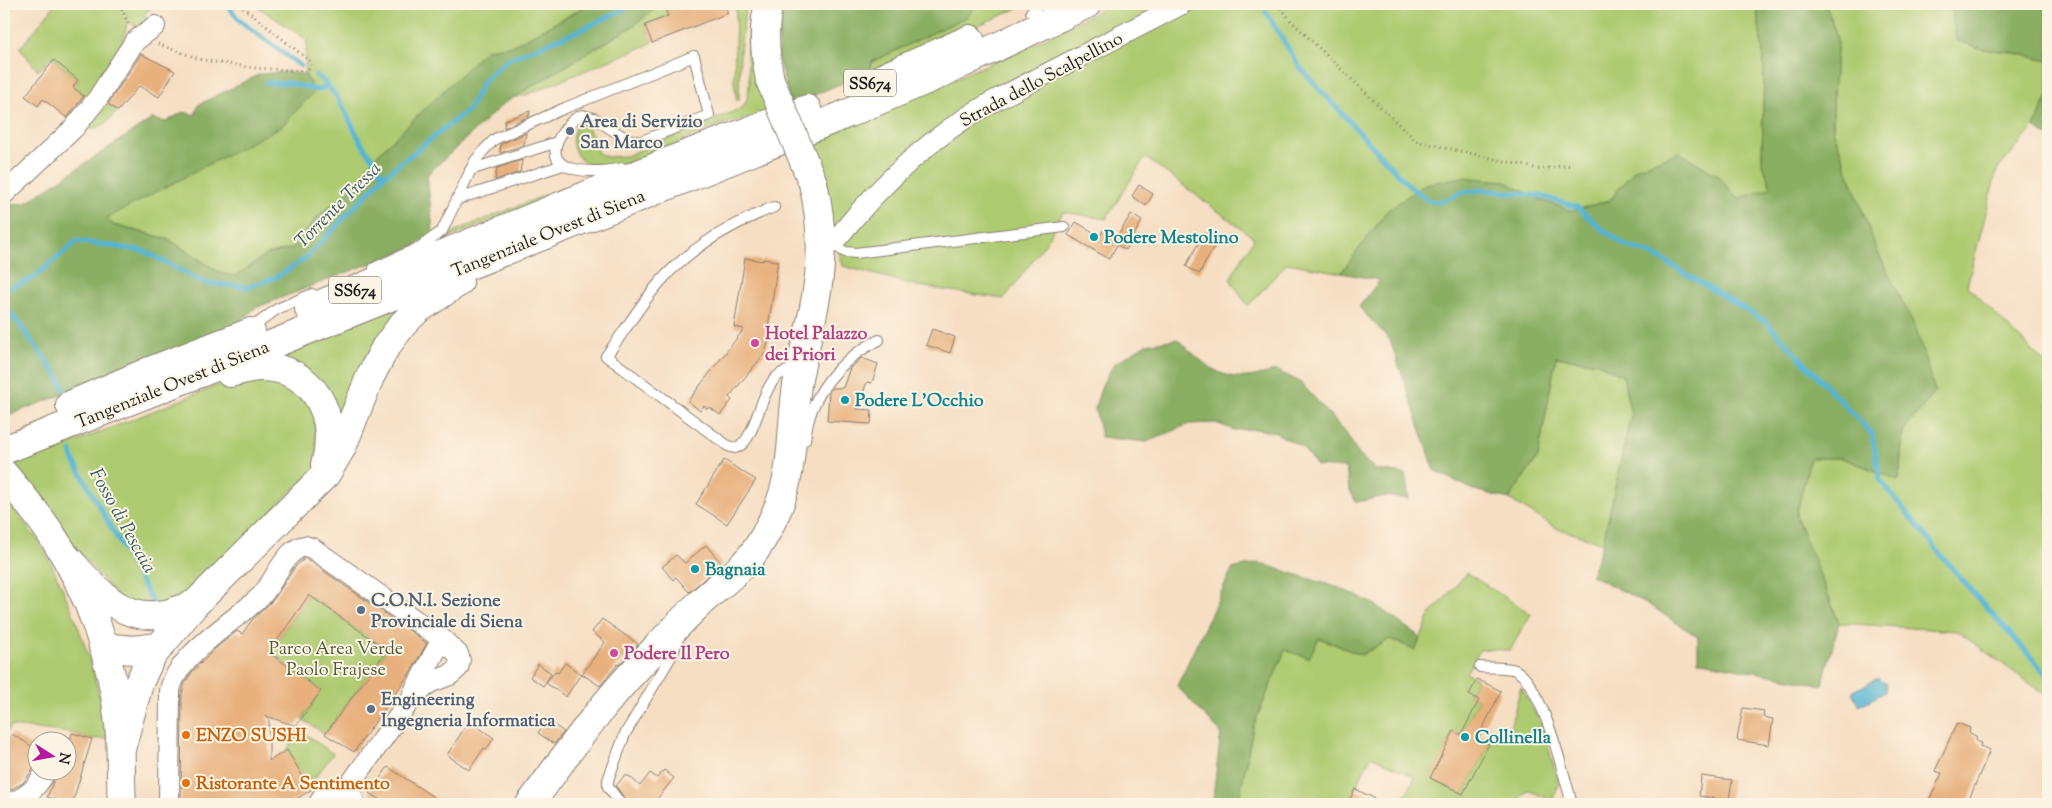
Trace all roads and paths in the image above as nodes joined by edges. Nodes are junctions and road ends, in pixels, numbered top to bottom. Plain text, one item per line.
1 (239, 4) edge
2 (769, 4) edge
3 (1087, 4) edge
4 (1182, 4) edge
5 (1278, 4) edge
6 (1039, 6) edge
7 (155, 26) dead end
8 (135, 41) junction
9 (565, 108) junction
10 (564, 130) junction
11 (557, 142) junction
12 (690, 153) junction
13 (563, 165) junction
14 (1572, 165) dead end
15 (470, 170) junction
16 (4, 194) edge
17 (458, 200) junction
18 (774, 207) dead end
19 (1064, 227) dead end
20 (826, 245) junction
21 (506, 250) junction
22 (364, 272) dead end
23 (320, 290) dead end
24 (238, 338) junction
25 (879, 340) dead end
26 (800, 370) junction
27 (139, 397) junction
28 (4, 432) edge
29 (4, 450) edge
30 (798, 457) junction
31 (4, 474) edge
32 (317, 484) junction
33 (66, 557) junction
34 (195, 604) junction
35 (138, 615) junction
36 (686, 617) junction
37 (103, 647) junction
38 (158, 647) junction
39 (1480, 667) dead end
40 (121, 750) junction
41 (41, 780) edge
42 (353, 801) edge
43 (8, 804) edge
44 (122, 804) edge
45 (169, 804) edge
46 (320, 804) edge
47 (530, 804) edge
48 (621, 804) edge
49 (1572, 804) edge

1 - 8 path
2 - 20 main road, bridge
3 - 21 main road, Tangenziale Ovest di Siena / SS674
4 - 20 street, Strada dello Scalpellino
5 - 14 path
6 - 12 main road, Tangenziale Ovest di Siena / SS674
7 - 8 street
8 - 16 street
9 - 10 lane
9 - 10 lane
9 - 15 lane
10 - 11 lane
11 - 13 lane
11 - 15 lane
12 - 13 lane
12 - 24 main road, Tangenziale Ovest di Siena / SS674
13 - 17 lane
15 - 17 lane
17 - 22 lane
18 - 26 lane
19 - 20 lane
20 - 26 main road
21 - 27 main road, Tangenziale Ovest di Siena / SS674
21 - 32 main road
23 - 24 lane
24 - 28 main road, Tangenziale Ovest di Siena / SS674
25 - 30 lane
26 - 30 main road
27 - 29 main road, Tangenziale Ovest di Siena / SS674
27 - 32 main road
30 - 36 main road
31 - 33 main road
32 - 34 main road
33 - 35 main road
33 - 37 main road
34 - 35 main road
34 - 38 main road
35 - 37 main road
36 - 47 main road
36 - 48 lane
37 - 38 main road
37 - 40 main road
38 - 40 main road
39 - 49 lane
40 - 44 main road
41 - 43 street
42 - 45 street
42 - 46 street

